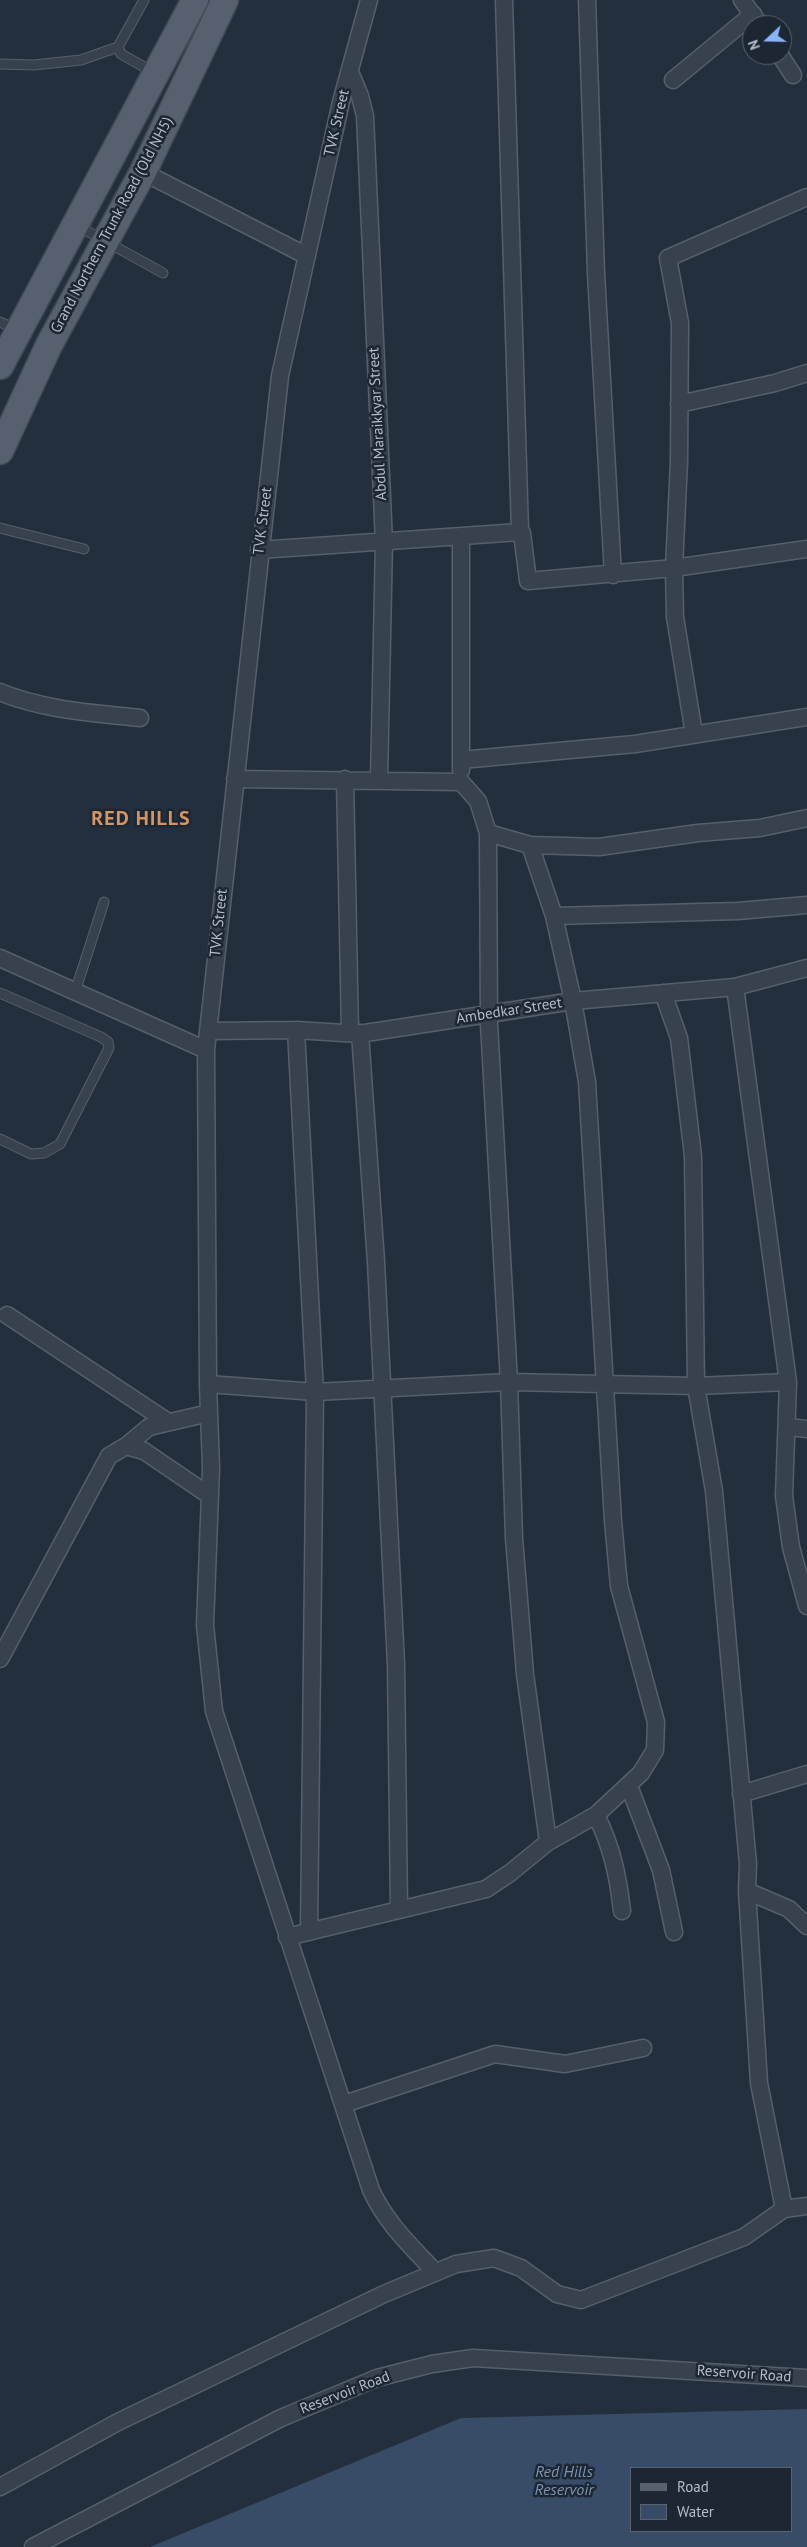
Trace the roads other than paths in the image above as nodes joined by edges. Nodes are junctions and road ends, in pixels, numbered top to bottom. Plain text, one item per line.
1 (144, 0) edge
2 (195, 0) edge
3 (225, 0) edge
4 (369, 0) edge
5 (504, 0) edge
6 (587, 0) edge
7 (742, 0) edge
8 (752, 15) edge
9 (742, 30) edge
10 (118, 47) junction
11 (0, 64) edge
12 (787, 65) edge
13 (350, 72) junction
14 (156, 74) junction
15 (793, 74) dead end
16 (673, 80) dead end
17 (143, 172) junction
18 (807, 197) edge
19 (75, 224) junction
20 (105, 242) junction
21 (307, 256) junction
22 (163, 273) dead end
23 (9, 326) edge
24 (0, 366) edge
25 (807, 373) edge
26 (679, 404) junction
27 (0, 451) edge
28 (0, 528) edge
29 (520, 532) junction
30 (461, 537) junction
31 (384, 542) junction
32 (84, 549) dead end
33 (807, 549) edge
34 (259, 550) junction
35 (674, 568) junction
36 (613, 575) junction
37 (0, 692) edge
38 (807, 717) edge
39 (140, 718) dead end
40 (694, 734) junction
41 (461, 760) junction
42 (235, 779) junction
43 (345, 779) junction
44 (379, 780) junction
45 (461, 782) junction
46 (807, 818) edge
47 (488, 832) junction
48 (530, 845) junction
49 (104, 902) dead end
50 (807, 905) edge
51 (554, 916) junction
52 (0, 958) edge
53 (807, 968) edge
54 (735, 987) junction
55 (75, 992) junction
56 (0, 993) edge
57 (663, 993) junction
58 (573, 1001) junction
59 (488, 1014) junction
60 (296, 1030) junction
61 (208, 1031) junction
62 (355, 1033) junction
63 (206, 1050) junction
64 (0, 1139) edge
65 (7, 1314) dead end
66 (509, 1382) junction
67 (605, 1382) junction
68 (788, 1382) junction
69 (208, 1384) junction
70 (696, 1386) junction
71 (383, 1388) junction
72 (315, 1392) junction
73 (209, 1414) junction
74 (168, 1422) junction
75 (788, 1427) junction
76 (807, 1429) edge
77 (126, 1446) junction
78 (210, 1496) junction
79 (807, 1606) edge
80 (0, 1659) edge
81 (807, 1774) edge
82 (628, 1786) junction
83 (741, 1794) junction
84 (596, 1815) junction
85 (548, 1842) junction
86 (747, 1892) junction
87 (399, 1910) junction
88 (622, 1911) dead end
89 (807, 1926) edge
90 (309, 1932) junction
91 (674, 1932) dead end
92 (287, 1938) junction
93 (643, 2048) dead end
94 (344, 2104) junction
95 (807, 2206) edge
96 (784, 2209) junction
97 (435, 2272) junction
98 (807, 2378) edge
99 (0, 2486) edge
100 (33, 2547) edge

1 - 10 lane
2 - 14 main road
3 - 17 main road, Grand Northern Trunk Road (Old NH5)
4 - 13 street, TVK Street
5 - 29 street
6 - 36 street
7 - 8 street
9 - 16 street
10 - 11 lane
10 - 14 lane
12 - 15 street
13 - 21 street, TVK Street
13 - 31 street, Abdul Maraikkyar Street
14 - 19 main road
17 - 20 main road, Grand Northern Trunk Road (Old NH5)
17 - 21 street
18 - 26 street
19 - 20 lane
19 - 23 main road
20 - 22 lane
20 - 27 main road, Grand Northern Trunk Road (Old NH5)
21 - 34 street, TVK Street
23 - 24 main road
25 - 26 street
26 - 35 street
28 - 32 lane
29 - 30 street
29 - 36 street
30 - 31 street
30 - 41 street
31 - 34 street
31 - 44 street, Abdul Maraikkyar Street
33 - 35 street
34 - 42 street, TVK Street
35 - 36 street
35 - 40 street
37 - 39 street
38 - 40 street
40 - 41 street
41 - 45 street
42 - 43 street
42 - 61 street, TVK Street
43 - 44 street
43 - 62 street
44 - 45 street
45 - 47 street
46 - 48 street
47 - 48 street
47 - 59 street
48 - 51 street
49 - 55 lane
50 - 51 street
51 - 58 street
52 - 55 street
53 - 54 street, Ambedkar Street
54 - 57 street, Ambedkar Street
54 - 68 street
55 - 63 street
56 - 64 lane
57 - 58 street, Ambedkar Street
57 - 70 street
58 - 59 street, Ambedkar Street
58 - 67 street
59 - 62 street, Ambedkar Street
59 - 66 street
60 - 61 street, Ambedkar Street
60 - 62 street, Ambedkar Street
60 - 72 street
61 - 63 street, TVK Street
62 - 71 street
63 - 69 street, TVK Street
65 - 74 street
66 - 67 street
66 - 71 street
66 - 85 street
67 - 70 street
67 - 82 street
68 - 70 street
68 - 75 street
69 - 72 street
69 - 73 street, TVK Street
70 - 83 street
71 - 72 street
71 - 87 street
72 - 90 street
73 - 74 street
73 - 78 street, TVK Street
74 - 77 street
75 - 76 street
75 - 79 street
77 - 78 street
77 - 80 street
78 - 92 street, TVK Street
81 - 83 street
82 - 84 street
82 - 91 street
83 - 86 street
84 - 85 street
84 - 88 street
85 - 87 street
86 - 89 street
86 - 96 street
87 - 90 street
90 - 92 street
92 - 94 street, TVK Street
93 - 94 street
94 - 97 street, TVK Street
95 - 96 street
96 - 97 street
97 - 99 street
98 - 100 street, Reservoir Road

